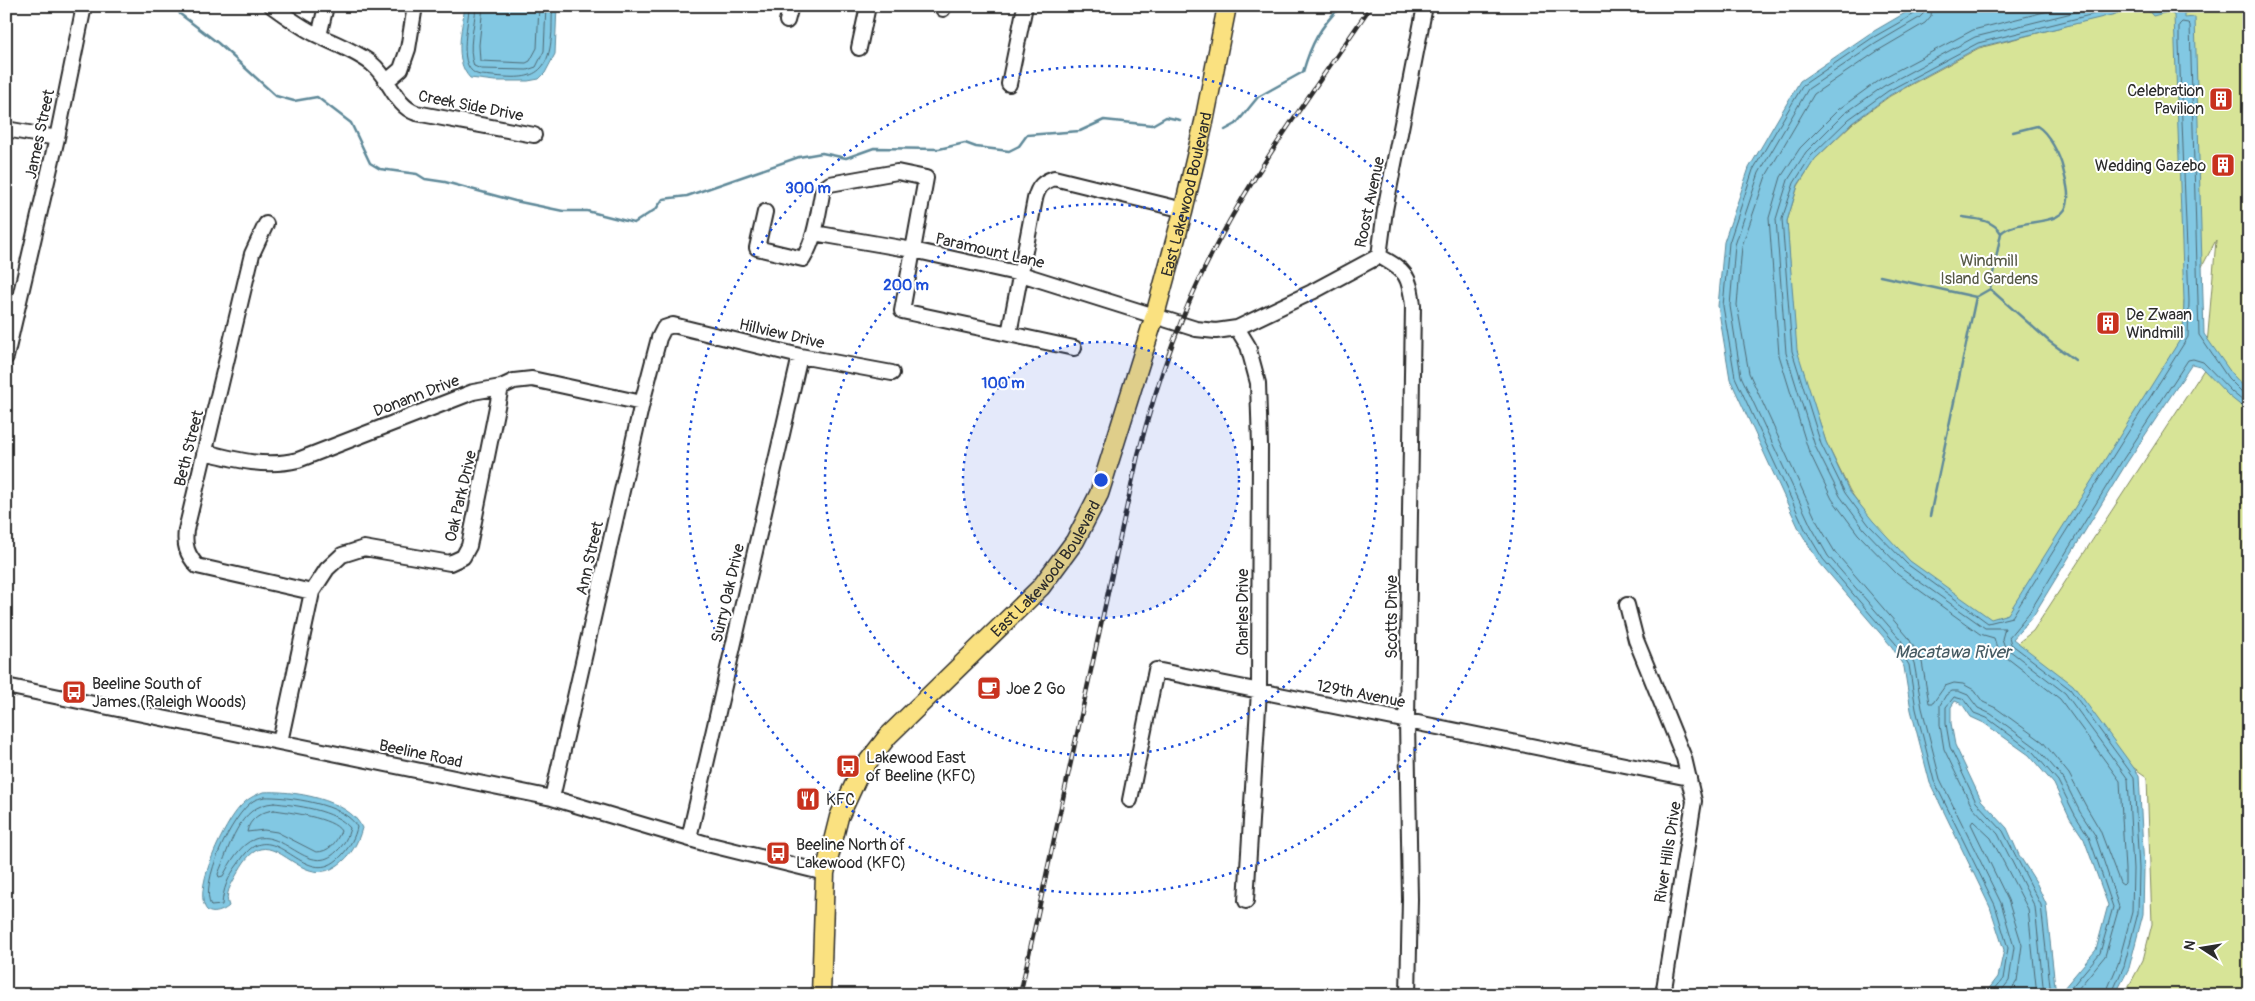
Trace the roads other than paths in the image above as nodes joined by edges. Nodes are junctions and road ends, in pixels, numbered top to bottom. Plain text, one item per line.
1 (84, 6) edge
2 (272, 6) edge
3 (326, 6) edge
4 (415, 6) edge
5 (791, 6) edge
6 (868, 6) edge
7 (1025, 6) edge
8 (1227, 6) edge
9 (1426, 6) edge
10 (788, 21) dead end
11 (319, 36) junction
12 (859, 48) dead end
13 (388, 80) junction
14 (1009, 84) dead end
15 (6, 129) edge
16 (534, 135) dead end
17 (57, 138) junction
18 (1184, 210) junction
19 (765, 212) dead end
20 (266, 224) dead end
21 (814, 233) junction
22 (913, 250) junction
23 (1379, 256) junction
24 (1021, 274) junction
25 (1154, 315) junction
26 (664, 328) joint
27 (1237, 328) junction
28 (1009, 334) junction
29 (1074, 348) dead end
30 (800, 356) junction
31 (6, 357) edge
32 (892, 373) dead end
33 (501, 387) junction
34 (642, 403) junction
35 (205, 452) junction
36 (312, 592) junction
37 (1627, 605) dead end
38 (6, 686) edge
39 (1259, 691) junction
40 (1407, 720) junction
41 (280, 742) junction
42 (1689, 778) junction
43 (552, 798) junction
44 (1130, 800) dead end
45 (689, 838) junction
46 (825, 873) junction
47 (1246, 901) dead end
48 (821, 995) edge
49 (1408, 995) edge
50 (1663, 995) edge

1 - 17 street, James Street
2 - 11 street, Creek Side Drive
3 - 11 street
4 - 13 street
5 - 10 street
6 - 12 street
7 - 14 street
8 - 18 main road, East Lakewood Boulevard
9 - 23 street, Roost Avenue
11 - 13 street, Creek Side Drive
13 - 16 street, Creek Side Drive
15 - 17 street
17 - 31 street, James Street
18 - 24 street
18 - 25 main road, East Lakewood Boulevard
19 - 21 street
20 - 35 street, Beth Street
21 - 22 street, Paramount Lane
21 - 22 street
22 - 24 street, Paramount Lane
22 - 28 street
23 - 27 street, Roost Avenue
23 - 40 street, Scotts Drive
24 - 25 street, Paramount Lane
24 - 28 street
25 - 27 street, Roost Avenue
25 - 46 main road, East Lakewood Boulevard
26 - 30 street, Hillview Drive
26 - 34 street, Ann Street
27 - 39 street, Charles Drive
28 - 29 street
30 - 32 street, Hillview Drive
30 - 45 street, Surry Oak Drive
33 - 34 street, Donann Drive
33 - 35 street, Donann Drive
33 - 36 street, Oak Park Drive
34 - 43 street, Ann Street
35 - 36 street, Beth Street
36 - 41 street, Oak Park Drive
37 - 42 street, River Hills Drive
38 - 41 street, Beeline Road
39 - 40 street, 129th Avenue
39 - 44 street, 129th Avenue
39 - 47 street, Charles Drive
40 - 42 street, 129th Avenue
40 - 49 street, Scotts Drive
41 - 43 street, Beeline Road
42 - 50 street, River Hills Drive
43 - 45 street, Beeline Road
45 - 46 street, Beeline Road
46 - 48 main road, East Lakewood Boulevard

